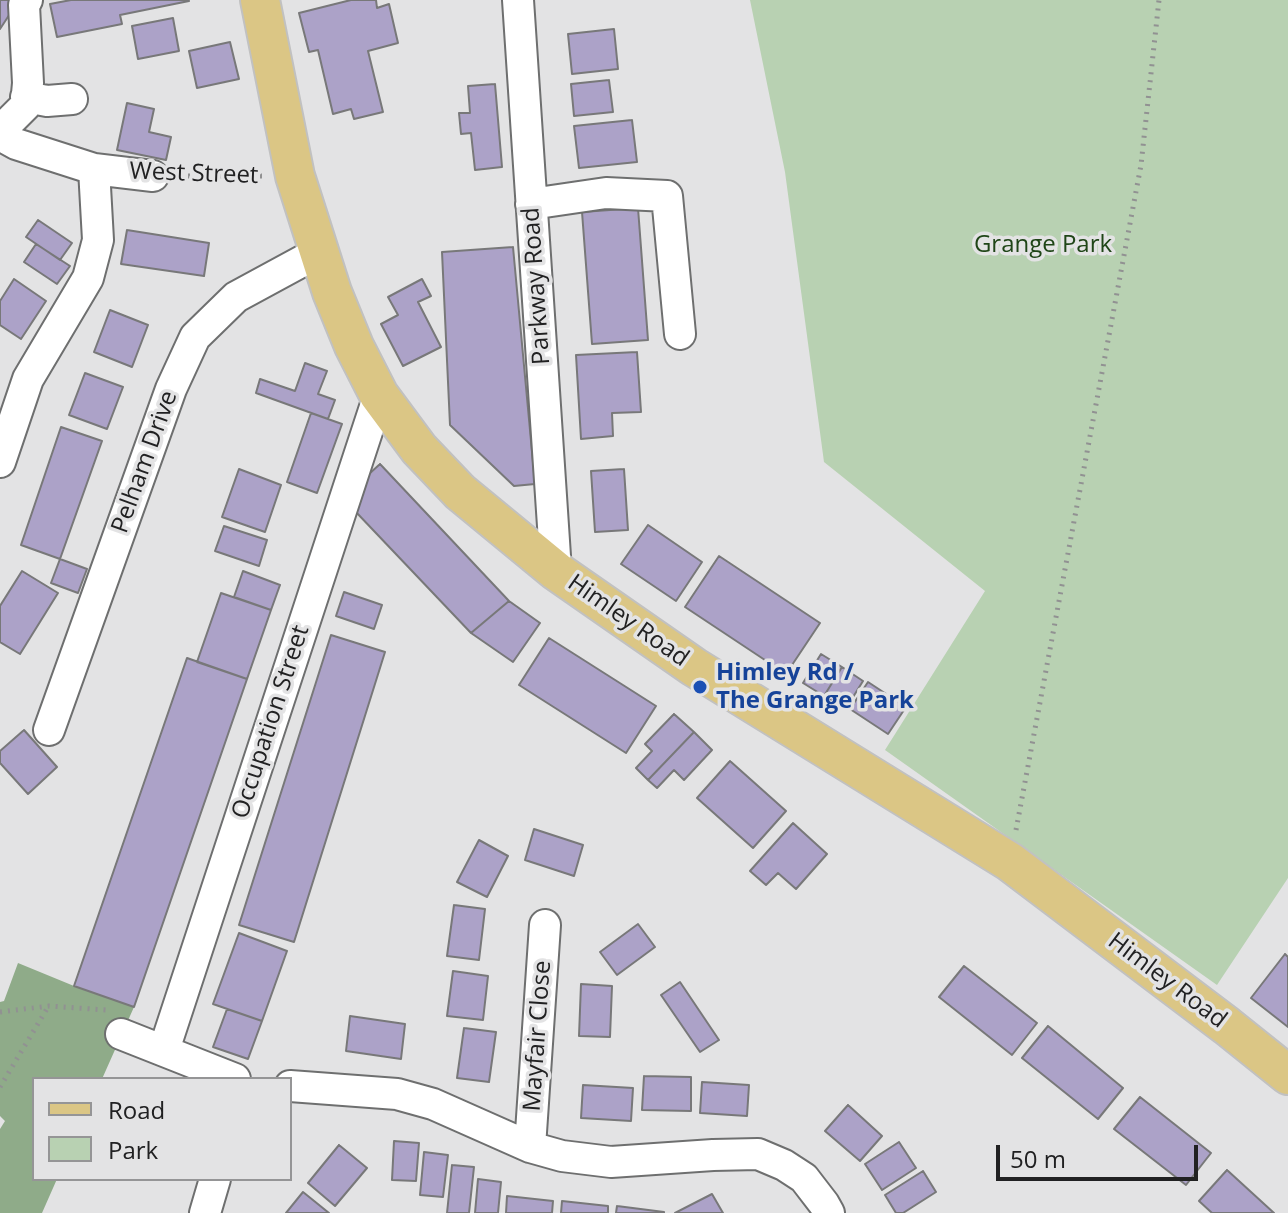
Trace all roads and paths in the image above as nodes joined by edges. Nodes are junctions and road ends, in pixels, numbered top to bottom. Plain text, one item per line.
1 (27, 0) edge
2 (260, 0) edge
3 (518, 0) edge
4 (1159, 0) edge
5 (26, 97) junction
6 (72, 99) dead end
7 (0, 133) edge
8 (94, 169) junction
9 (153, 176) joint
10 (295, 176) junction
11 (531, 204) junction
12 (319, 252) junction
13 (680, 334) dead end
14 (379, 395) junction
15 (0, 462) edge
16 (556, 571) junction
17 (49, 730) dead end
18 (1010, 862) junction
19 (545, 925) dead end
20 (49, 1006) junction
21 (0, 1012) edge
22 (121, 1034) joint
23 (164, 1050) junction
24 (1288, 1075) edge
25 (230, 1077) edge
26 (292, 1086) edge
27 (0, 1087) edge
28 (530, 1147) junction
29 (214, 1181) edge
30 (205, 1213) edge
31 (829, 1213) edge

1 - 5 street
2 - 10 main road, Himley Road
3 - 11 street, Parkway Road
4 - 18 path
5 - 6 street
5 - 7 street
7 - 8 street, West Street
8 - 9 street, West Street
8 - 15 street
9 - 10 path, West Street
10 - 12 main road, Himley Road
11 - 13 street
11 - 16 street, Parkway Road
12 - 14 main road, Himley Road
12 - 17 street, Pelham Drive
14 - 16 main road, Himley Road
14 - 23 street, Occupation Street
16 - 18 main road, Himley Road
18 - 24 main road, Himley Road
19 - 28 street, Mayfair Close
20 - 21 path
20 - 22 path
20 - 27 path
22 - 23 street
23 - 25 street
26 - 28 street
28 - 31 street
29 - 30 street

